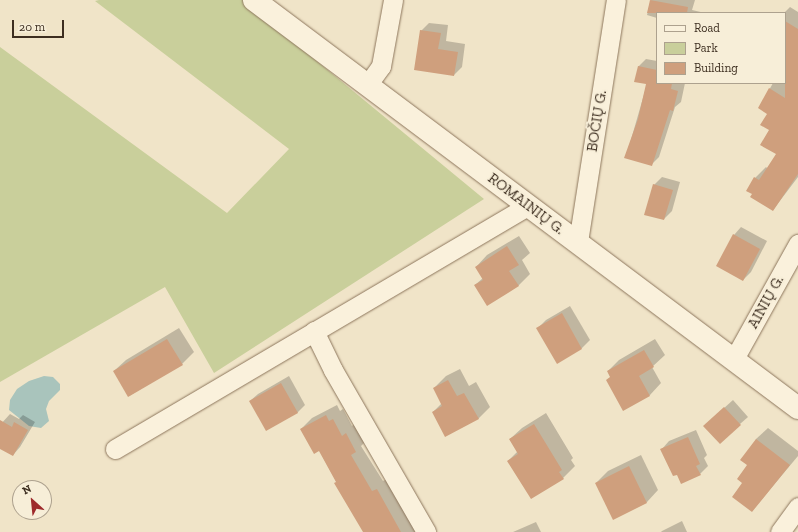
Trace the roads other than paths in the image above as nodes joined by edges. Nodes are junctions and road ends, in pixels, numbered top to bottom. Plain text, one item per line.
1 (254, 0) edge
2 (393, 0) edge
3 (616, 0) edge
4 (368, 84) junction
5 (528, 206) junction
6 (578, 242) junction
7 (798, 244) edge
8 (314, 331) junction
9 (734, 359) junction
10 (798, 408) edge
11 (115, 449) dead end
12 (798, 507) edge
13 (426, 532) edge
14 (780, 532) edge

1 - 4 main road, ROMAINIŲ G.
2 - 4 street
3 - 6 street, BOČIŲ G.
4 - 5 main road, ROMAINIŲ G.
5 - 6 main road, ROMAINIŲ G.
5 - 8 street
6 - 9 main road, ROMAINIŲ G.
7 - 9 street, AINIŲ G.
8 - 11 street
8 - 13 street
9 - 10 main road, ROMAINIŲ G.
12 - 14 street

